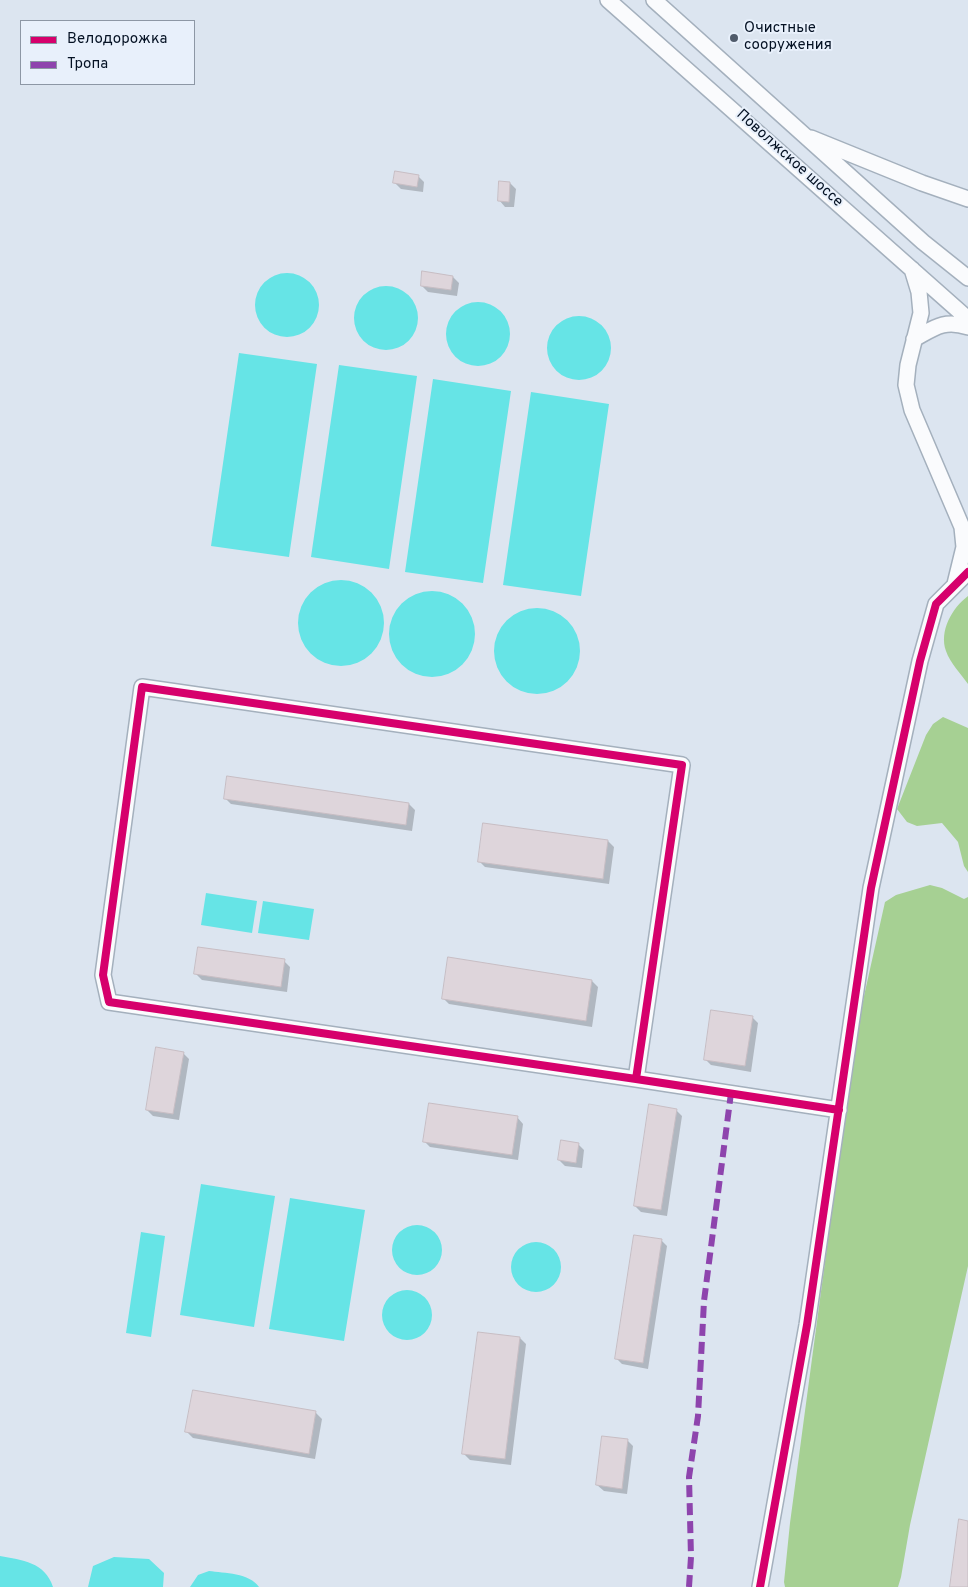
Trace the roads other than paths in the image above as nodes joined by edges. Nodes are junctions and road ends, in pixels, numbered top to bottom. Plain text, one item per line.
1 (608, 0) edge
2 (654, 0) edge
3 (802, 134) junction
4 (968, 199) edge
5 (912, 268) junction
6 (968, 278) edge
7 (968, 319) edge
8 (968, 327) edge
9 (914, 339) junction
10 (947, 490) junction
11 (968, 515) edge
12 (968, 572) edge
13 (955, 584) junction
14 (636, 1079) junction
15 (839, 1110) junction
16 (760, 1587) edge

1 - 5 street, Поволжское шоссе
2 - 3 street, Поволжское шоссе
3 - 4 street
3 - 6 street, Поволжское шоссе
5 - 7 street, Поволжское шоссе
5 - 9 street
8 - 9 street
9 - 10 street
10 - 11 street
10 - 13 street
12 - 13 street
13 - 15 street
14 - 14 street
14 - 15 street
15 - 16 street

